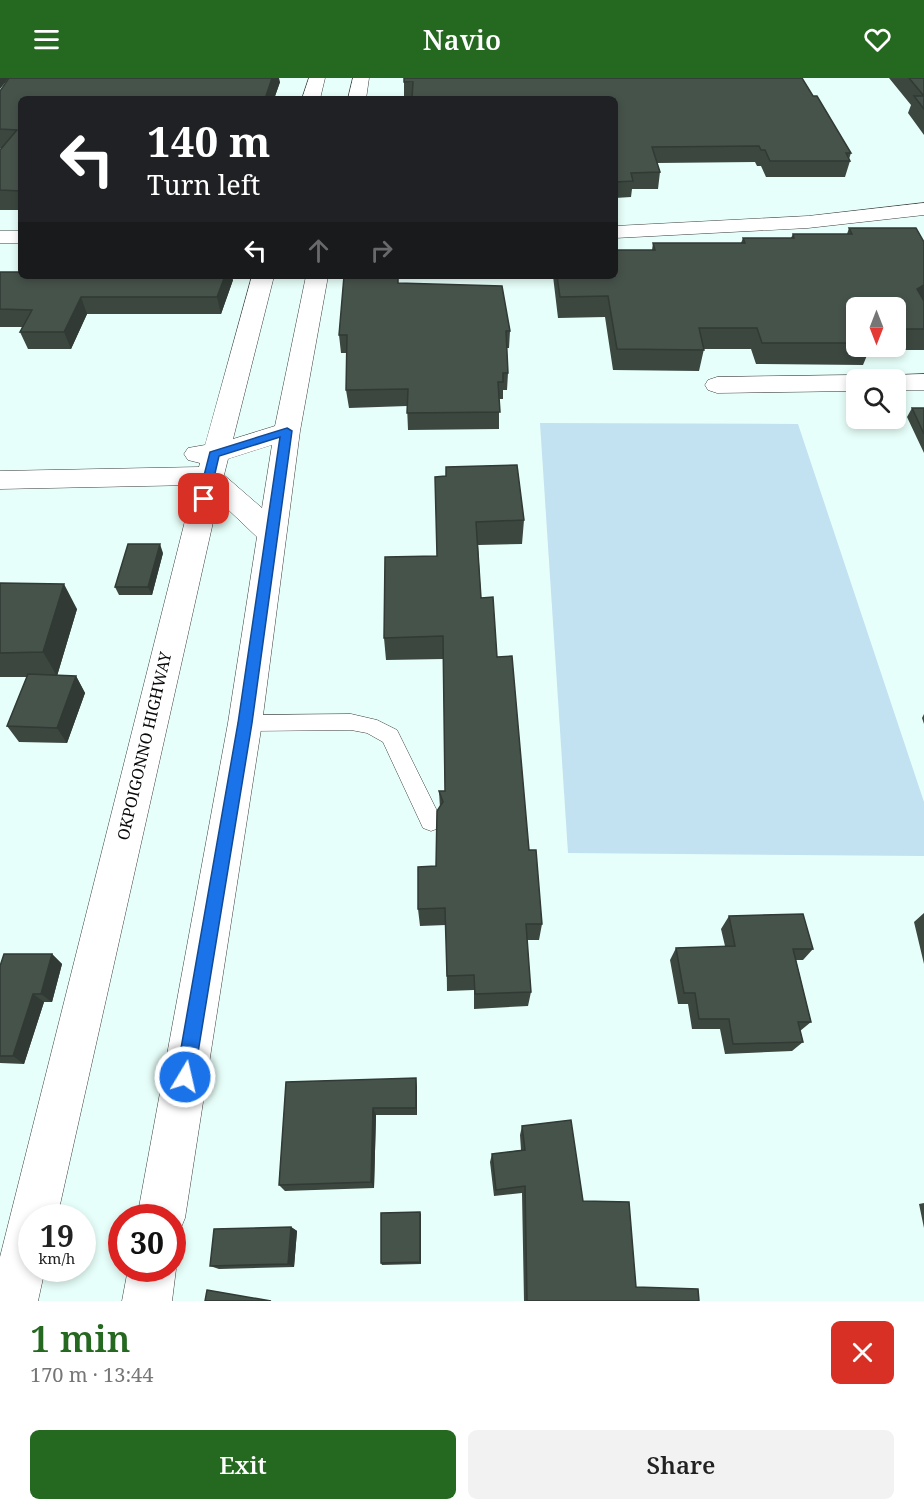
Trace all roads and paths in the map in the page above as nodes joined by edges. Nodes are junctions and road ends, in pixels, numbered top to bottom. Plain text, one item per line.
1 (317, 78) edge
2 (362, 78) edge
3 (313, 96) edge
4 (358, 96) edge
5 (924, 209) edge
6 (618, 232) edge
7 (0, 237) edge
8 (18, 237) edge
9 (262, 279) edge
10 (316, 279) edge
11 (924, 382) edge
12 (846, 383) edge
13 (906, 383) edge
14 (717, 385) dead end
15 (287, 431) junction
16 (0, 457) edge
17 (212, 465) junction
18 (0, 480) edge
19 (272, 534) junction
20 (245, 723) junction
21 (431, 821) dead end
22 (36, 1204) edge
23 (163, 1204) edge
24 (18, 1281) edge
25 (150, 1282) edge
26 (13, 1301) edge
27 (147, 1301) edge

1 - 3 street
2 - 4 street
5 - 6 street
7 - 8 street
9 - 17 street, OKPOIGONNO HIGHWAY
10 - 15 street
11 - 13 street
12 - 14 street
15 - 17 street
15 - 19 street
16 - 17 street
17 - 18 street
17 - 19 street
17 - 22 street, OKPOIGONNO HIGHWAY
19 - 20 street
20 - 21 lane
20 - 23 street
24 - 26 street
25 - 27 street

